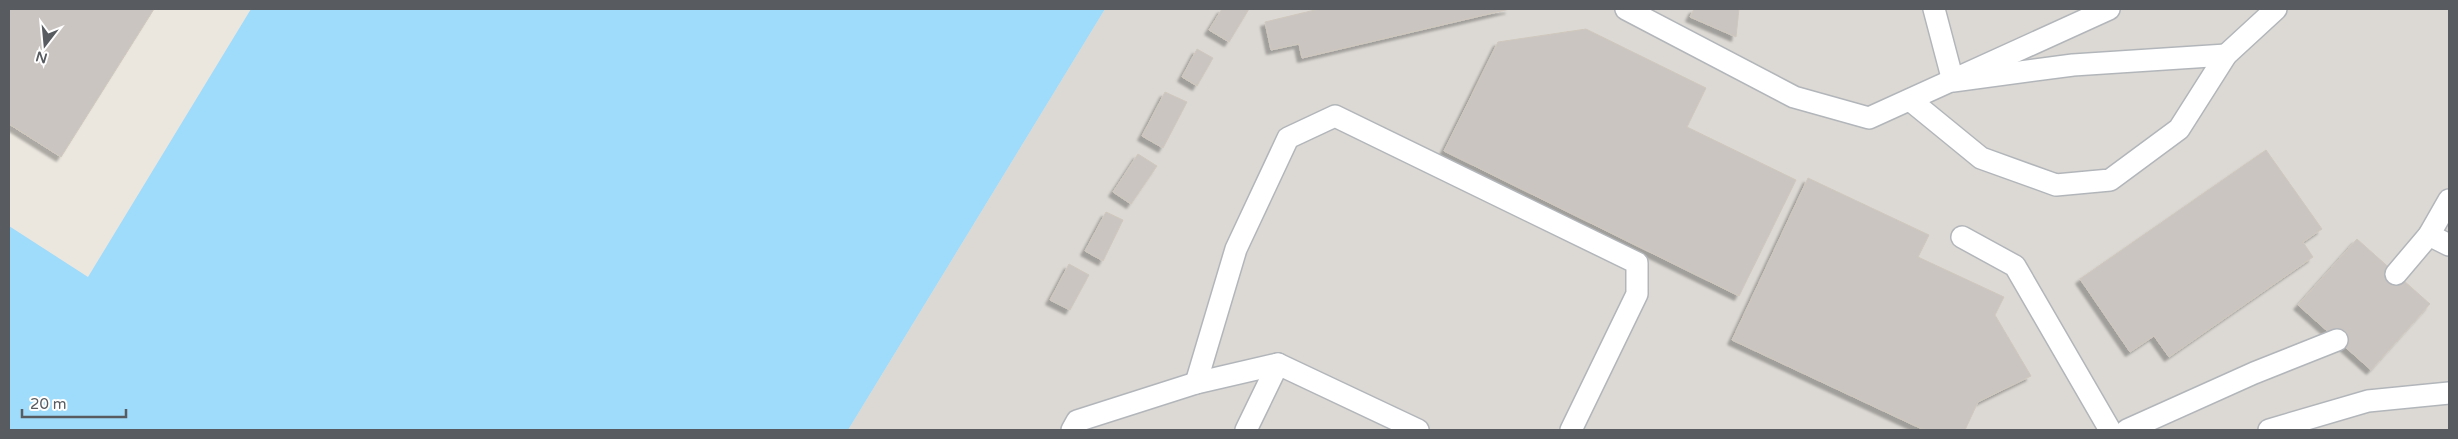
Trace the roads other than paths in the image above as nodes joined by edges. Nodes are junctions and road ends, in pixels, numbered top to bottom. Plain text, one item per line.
1 (1626, 9) edge
2 (1934, 9) edge
3 (2109, 9) edge
4 (2276, 9) edge
5 (2226, 55) junction
6 (1953, 81) junction
7 (1910, 100) junction
8 (2449, 200) edge
9 (2429, 235) junction
10 (1962, 237) dead end
11 (2449, 245) edge
12 (2396, 274) dead end
13 (2337, 340) dead end
14 (1278, 364) junction
15 (1196, 383) junction
16 (2449, 393) edge
17 (1379, 422) edge
18 (1072, 430) edge
19 (1246, 430) edge
20 (1418, 430) edge
21 (1571, 430) edge
22 (2110, 430) edge
23 (2127, 430) edge
24 (2269, 430) edge

1 - 7 lane
2 - 6 lane
3 - 6 lane
4 - 5 lane
5 - 6 lane
5 - 7 lane
6 - 7 lane
8 - 9 lane
9 - 11 lane
9 - 12 lane
10 - 22 lane
13 - 23 lane
14 - 15 lane
14 - 17 lane
14 - 19 lane
15 - 18 lane
15 - 21 lane
16 - 24 lane
17 - 20 lane

